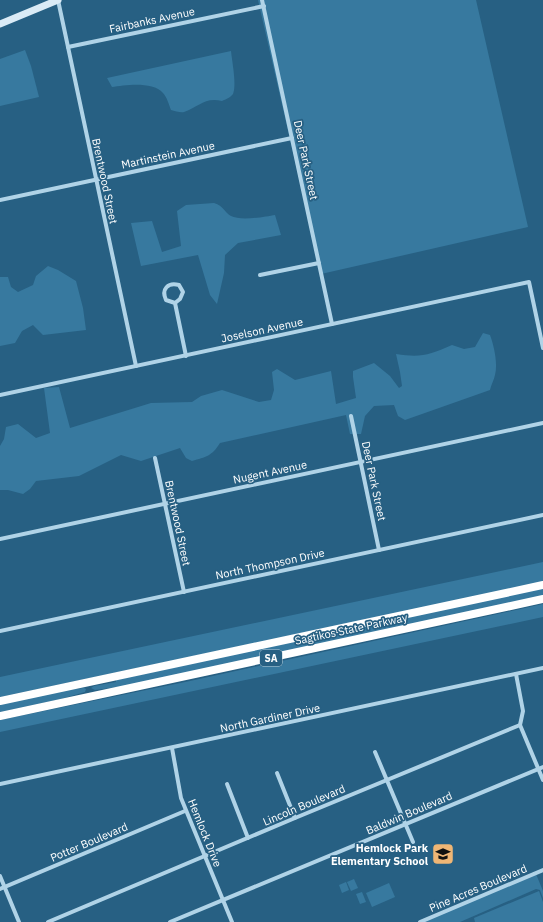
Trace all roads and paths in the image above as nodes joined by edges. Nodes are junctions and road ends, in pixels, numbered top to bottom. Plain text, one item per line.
1 (58, 0) edge
2 (262, 0) edge
3 (264, 6) junction
4 (0, 24) edge
5 (68, 47) junction
6 (292, 138) junction
7 (96, 180) junction
8 (0, 200) edge
9 (319, 264) junction
10 (260, 275) dead end
11 (175, 303) junction
12 (332, 324) junction
13 (543, 348) edge
14 (186, 356) junction
15 (136, 366) junction
16 (0, 395) edge
17 (351, 416) dead end
18 (543, 423) edge
19 (156, 458) dead end
20 (361, 462) junction
21 (165, 504) junction
22 (543, 515) edge
23 (0, 539) edge
24 (379, 550) junction
25 (543, 585) edge
26 (184, 592) junction
27 (543, 600) edge
28 (0, 631) edge
29 (543, 668) edge
30 (516, 674) junction
31 (0, 701) edge
32 (0, 716) edge
33 (520, 725) junction
34 (172, 748) junction
35 (375, 752) dead end
36 (541, 768) edge
37 (277, 773) dead end
38 (387, 780) junction
39 (543, 780) edge
40 (0, 784) edge
41 (227, 784) dead end
42 (185, 811) junction
43 (295, 818) junction
44 (405, 824) junction
45 (248, 838) junction
46 (412, 842) dead end
47 (204, 857) junction
48 (543, 870) edge
49 (0, 876) edge
50 (2, 888) edge
51 (222, 900) junction
52 (19, 922) edge
53 (48, 922) edge
54 (170, 922) edge
55 (232, 922) edge
56 (420, 922) edge

1 - 4 street
1 - 5 street, Brentwood Street
2 - 3 street, Deer Park Street
3 - 5 street, Fairbanks Avenue
3 - 6 street, Deer Park Street
5 - 7 street, Brentwood Street
6 - 7 street, Martinstein Avenue
6 - 9 street, Deer Park Street
7 - 8 street, Martinstein Avenue
7 - 15 street, Brentwood Street
9 - 10 street
9 - 12 street, Deer Park Street
11 - 11 street
11 - 14 street
12 - 13 street, Joselson Avenue
12 - 14 street, Joselson Avenue
14 - 15 street, Joselson Avenue
15 - 16 street, Joselson Avenue
17 - 20 street, Deer Park Street
18 - 20 street, Nugent Avenue
19 - 21 street, Brentwood Street
20 - 21 street, Nugent Avenue
20 - 24 street, Deer Park Street
21 - 23 street, Nugent Avenue
21 - 26 street, Brentwood Street
22 - 24 street, North Thompson Drive
24 - 26 street, North Thompson Drive
25 - 31 highway, Sagtikos State Parkway / SA
26 - 28 street, North Thompson Drive
27 - 32 highway, Sagtikos State Parkway / SA
29 - 30 street, North Gardiner Drive
30 - 33 street
30 - 34 street, North Gardiner Drive
33 - 36 street
33 - 38 street, Lincoln Boulevard
34 - 40 street, North Gardiner Drive
34 - 42 street, Hemlock Drive
35 - 38 street
36 - 39 street
36 - 44 street, Baldwin Boulevard
37 - 43 street
38 - 43 street, Lincoln Boulevard
38 - 44 street
41 - 45 street
42 - 47 street, Hemlock Drive
42 - 50 street, Potter Boulevard
43 - 45 street, Lincoln Boulevard
44 - 46 street
44 - 51 street, Baldwin Boulevard
45 - 47 street, Lincoln Boulevard
47 - 51 street, Hemlock Drive
47 - 53 street, Lincoln Boulevard
48 - 56 street, Pine Acres Boulevard
49 - 50 street
50 - 52 street
51 - 54 street, Baldwin Boulevard
51 - 55 street, Hemlock Drive

